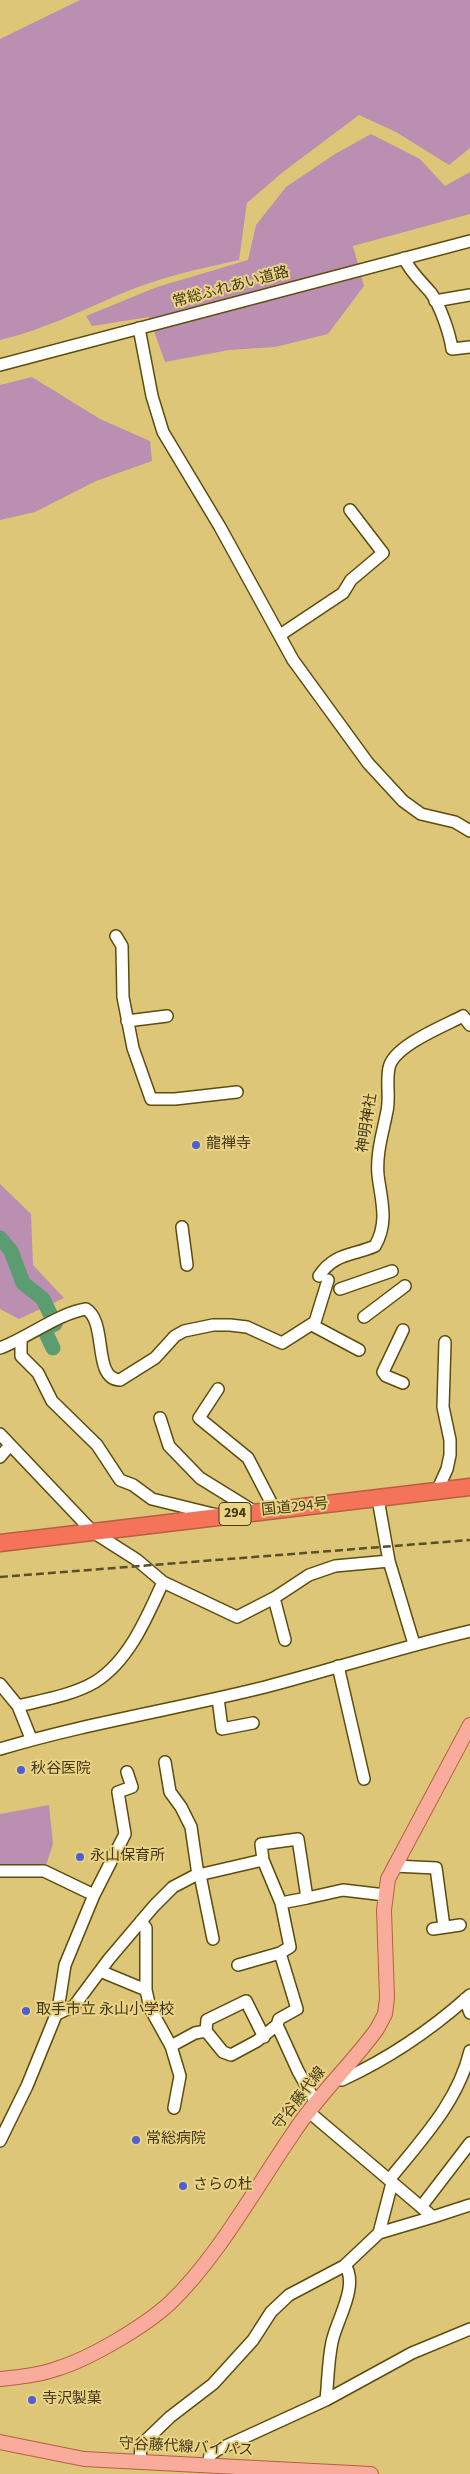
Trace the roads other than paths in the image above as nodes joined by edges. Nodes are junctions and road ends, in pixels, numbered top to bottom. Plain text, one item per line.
1 (470, 240) edge
2 (404, 258) junction
3 (470, 295) edge
4 (435, 301) junction
5 (140, 328) junction
6 (470, 347) edge
7 (0, 365) edge
8 (350, 510) dead end
9 (280, 636) junction
10 (470, 831) edge
11 (116, 936) dead end
12 (167, 1016) dead end
13 (127, 1021) junction
14 (470, 1025) edge
15 (237, 1092) dead end
16 (182, 1228) dead end
17 (187, 1265) dead end
18 (392, 1271) dead end
19 (405, 1286) dead end
20 (340, 1289) dead end
21 (364, 1317) dead end
22 (312, 1325) junction
23 (403, 1330) dead end
24 (21, 1340) junction
25 (445, 1342) dead end
26 (0, 1348) edge
27 (359, 1350) dead end
28 (403, 1383) dead end
29 (218, 1389) dead end
30 (160, 1418) dead end
31 (0, 1434) edge
32 (10, 1445) junction
33 (0, 1457) edge
34 (470, 1487) edge
35 (437, 1491) junction
36 (378, 1499) junction
37 (275, 1510) junction
38 (255, 1512) junction
39 (222, 1516) junction
40 (93, 1532) junction
41 (0, 1543) edge
42 (389, 1561) junction
43 (163, 1582) junction
44 (274, 1598) junction
45 (470, 1631) edge
46 (285, 1640) dead end
47 (414, 1644) junction
48 (338, 1666) junction
49 (0, 1684) edge
50 (218, 1698) junction
51 (18, 1706) junction
52 (253, 1723) dead end
53 (470, 1725) edge
54 (30, 1736) dead end
55 (0, 1749) edge
56 (165, 1762) dead end
57 (127, 1772) dead end
58 (364, 1779) dead end
59 (263, 1860) junction
60 (394, 1866) junction
61 (0, 1871) edge
62 (199, 1875) junction
63 (94, 1895) junction
64 (385, 1895) junction
65 (307, 1898) junction
66 (282, 1903) junction
67 (141, 1921) junction
68 (460, 1925) dead end
69 (213, 1939) dead end
70 (280, 1953) junction
71 (238, 1965) dead end
72 (100, 1971) junction
73 (146, 1990) junction
74 (468, 1997) edge
75 (470, 2013) edge
76 (57, 2014) junction
77 (278, 2025) junction
78 (206, 2031) junction
79 (264, 2036) junction
80 (171, 2046) junction
81 (470, 2051) edge
82 (336, 2078) junction
83 (466, 2081) edge
84 (174, 2108) dead end
85 (312, 2108) junction
86 (0, 2141) edge
87 (470, 2143) edge
88 (390, 2181) junction
89 (470, 2205) edge
90 (421, 2207) junction
91 (433, 2217) junction
92 (379, 2233) junction
93 (345, 2265) junction
94 (470, 2329) edge
95 (0, 2379) edge
96 (326, 2400) junction
97 (0, 2442) edge
98 (140, 2462) junction
99 (202, 2468) edge
100 (371, 2474) edge

1 - 2 street, 常総ふれあい道路
2 - 4 street
2 - 5 street, 常総ふれあい道路
3 - 4 street
4 - 6 street
5 - 7 street, 常総ふれあい道路
5 - 9 street
8 - 9 street
9 - 10 street
11 - 13 street
12 - 13 street
13 - 15 street
14 - 22 street, 神明神社
16 - 17 street
18 - 20 street
19 - 21 street
22 - 24 street
22 - 27 street
23 - 28 street
24 - 26 street
24 - 39 street
25 - 35 street
29 - 37 street
30 - 38 street
31 - 32 street
32 - 33 street
32 - 40 street
34 - 35 highway, 国道294号 / 294
35 - 36 highway, 国道294号 / 294
36 - 37 highway, 国道294号 / 294
36 - 42 street
37 - 38 highway, 国道294号 / 294
38 - 39 highway, 国道294号 / 294
39 - 40 highway, 国道294号 / 294
40 - 41 highway, 国道294号 / 294
40 - 43 street
42 - 44 street
42 - 47 street
43 - 44 street
43 - 51 street
44 - 46 street
45 - 47 street
47 - 48 street
48 - 50 street
48 - 58 street
49 - 51 street
50 - 52 street
50 - 55 street
51 - 54 street
53 - 60 main road, 守谷藤代線
56 - 62 street
57 - 63 street
59 - 62 street
59 - 65 street
59 - 66 street
60 - 64 main road, 守谷藤代線
60 - 68 street
61 - 63 street
62 - 67 street
62 - 69 street
63 - 76 street
64 - 65 street
64 - 82 main road, 守谷藤代線
65 - 66 street
66 - 70 street
67 - 72 street
67 - 73 street
70 - 71 street
70 - 77 street
72 - 73 street
72 - 76 street
73 - 80 street
74 - 75 street
74 - 82 street
76 - 86 street
77 - 79 street
77 - 85 street
78 - 79 street
78 - 79 street
78 - 80 street
80 - 84 street
81 - 83 street
82 - 85 main road, 守谷藤代線
83 - 88 street
85 - 88 street
85 - 95 main road, 守谷藤代線
87 - 90 street
88 - 90 street
88 - 92 street
89 - 91 street
90 - 91 street
91 - 92 street
92 - 93 street
93 - 96 street
93 - 98 street
94 - 96 street
96 - 99 street
97 - 98 main road, 守谷藤代線バイパス
98 - 99 main road, 守谷藤代線バイパス
99 - 100 main road, 守谷藤代線バイパス

